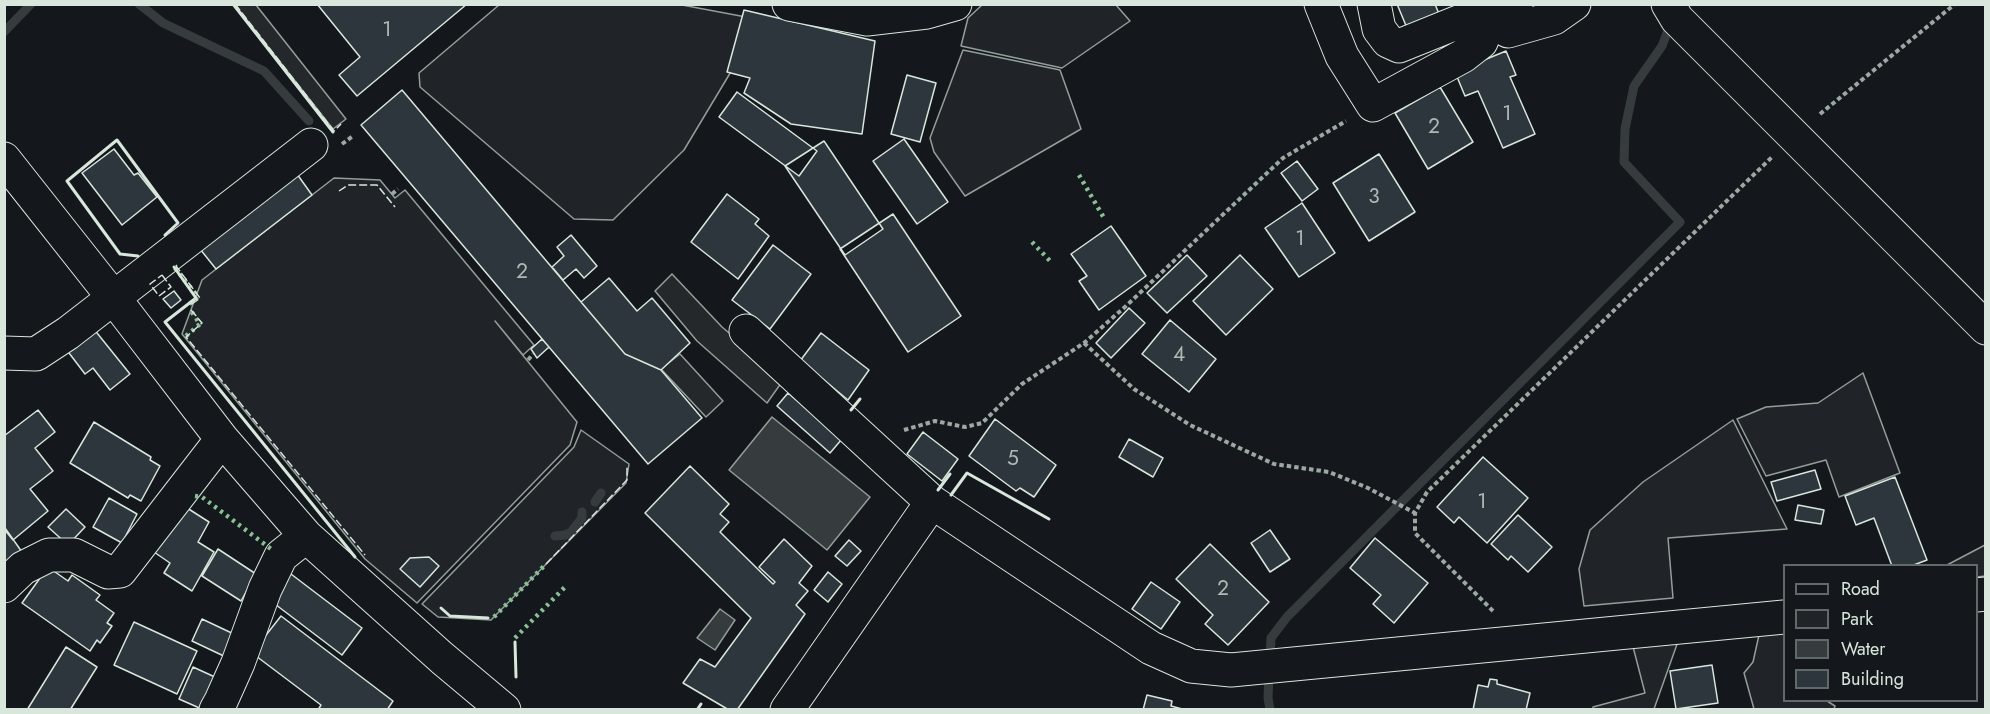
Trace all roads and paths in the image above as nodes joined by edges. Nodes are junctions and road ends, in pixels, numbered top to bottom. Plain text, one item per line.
1 (789, 4) edge
2 (955, 4) edge
3 (1321, 4) edge
4 (1374, 4) edge
5 (1574, 4) edge
6 (1668, 4) edge
7 (1955, 4) edge
8 (1480, 13) edge
9 (1373, 105) junction
10 (1794, 136) junction
11 (311, 145) dead end
12 (4, 159) edge
13 (398, 189) dead end
14 (392, 194) dead end
15 (113, 297) junction
16 (1986, 328) edge
17 (746, 331) dead end
18 (1084, 343) junction
19 (4, 353) edge
20 (533, 354) dead end
21 (528, 360) dead end
22 (896, 433) dead end
23 (222, 440) junction
24 (932, 502) junction
25 (1415, 513) junction
26 (306, 536) junction
27 (4, 586) edge
28 (1783, 617) edge
29 (1511, 643) junction
30 (216, 710) edge
31 (504, 710) edge
32 (787, 710) edge

1 - 2 street
3 - 9 street
4 - 8 street
5 - 8 street
6 - 10 street
7 - 10 path
8 - 9 street
9 - 18 path
10 - 16 street
10 - 25 path
11 - 15 street
12 - 15 street
13 - 14 path
15 - 19 street
15 - 23 street
17 - 24 street
18 - 22 path
18 - 25 path
20 - 21 path
23 - 26 street
23 - 27 street
24 - 29 street
24 - 32 street
25 - 29 path
26 - 30 street
26 - 31 street
28 - 29 street

